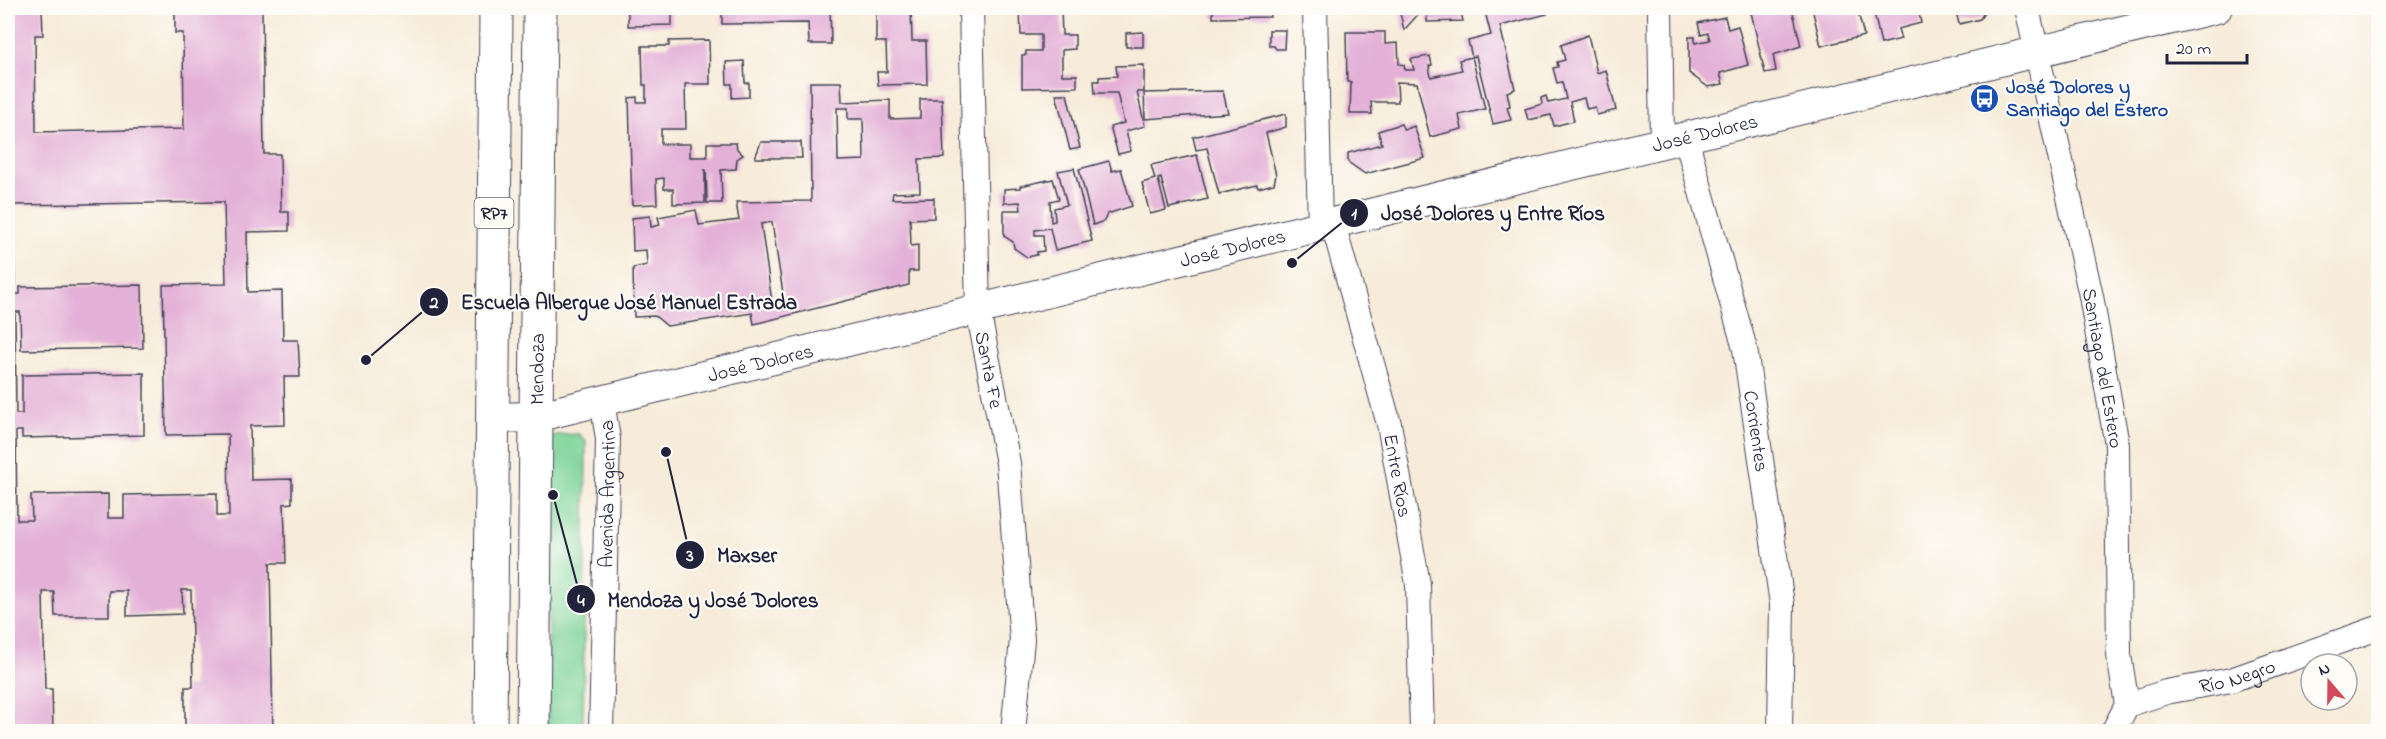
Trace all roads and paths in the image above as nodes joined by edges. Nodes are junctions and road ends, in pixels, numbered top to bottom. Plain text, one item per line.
1 (496, 8) edge
2 (540, 8) edge
3 (971, 8) edge
4 (1315, 8) edge
5 (1660, 8) edge
6 (2026, 8) edge
7 (2217, 8) edge
8 (2036, 52) junction
9 (1674, 141) junction
10 (1326, 225) junction
11 (978, 310) junction
12 (602, 401) junction
13 (535, 417) junction
14 (493, 418) junction
15 (2379, 628) edge
16 (2127, 705) junction
17 (490, 732) edge
18 (532, 732) edge
19 (601, 732) edge
20 (1013, 732) edge
21 (1422, 732) edge
22 (1780, 732) edge
23 (2113, 732) edge

1 - 14 main road, RP7
2 - 13 main road, Mendoza / RP7
3 - 11 street, Santa Fe
4 - 10 street, Entre Ríos
5 - 9 street, Corrientes
6 - 8 street, Santiago del Estero
7 - 8 street, José Dolores
8 - 9 street, José Dolores
8 - 16 street, Santiago del Estero
9 - 10 street, José Dolores
9 - 22 street, Corrientes
10 - 11 street, José Dolores
10 - 21 street, Entre Ríos
11 - 12 street, José Dolores
11 - 20 street, Santa Fe
12 - 13 street, José Dolores
12 - 19 street, Avenida Argentina
13 - 14 street, José Dolores
13 - 18 main road, Mendoza / RP7
14 - 17 main road, RP7
15 - 16 street, Río Negro
16 - 23 street

